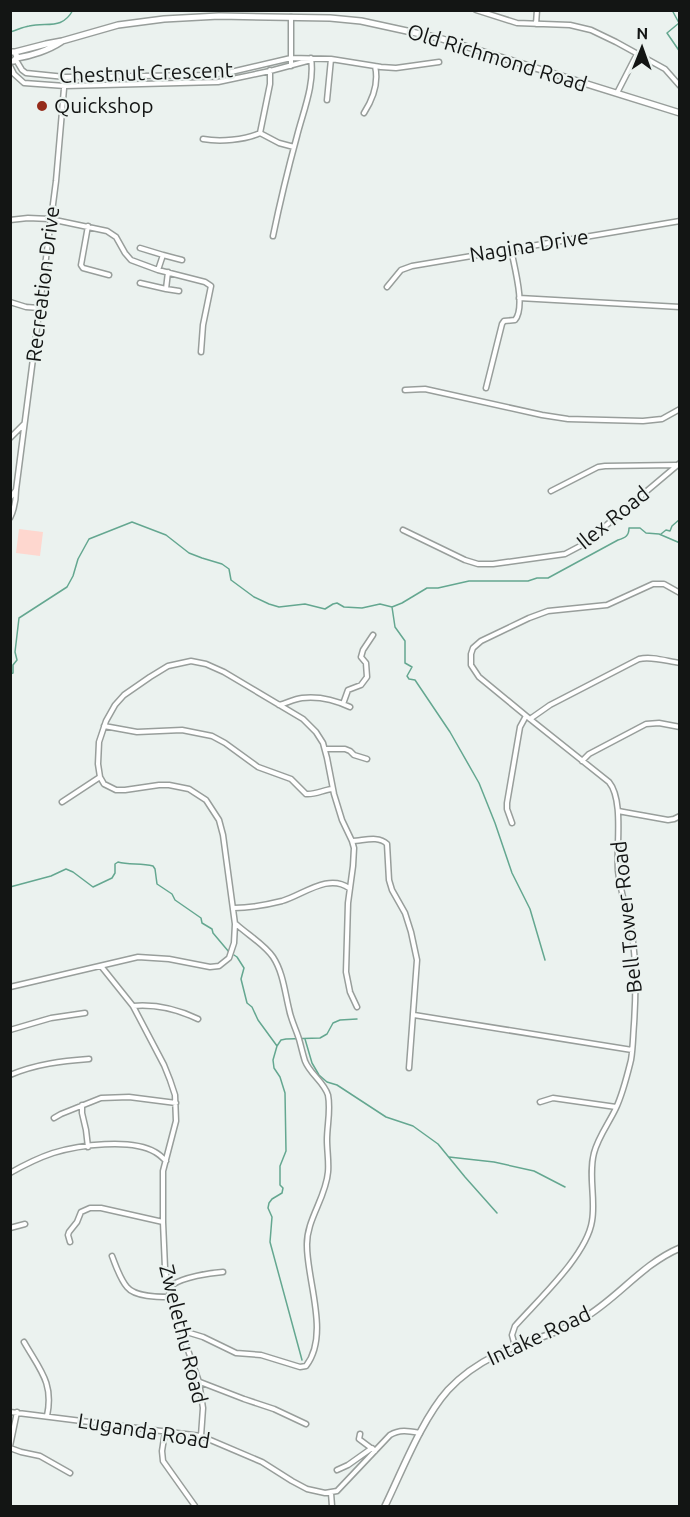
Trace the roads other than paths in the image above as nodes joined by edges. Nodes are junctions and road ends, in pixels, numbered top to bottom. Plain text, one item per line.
1 (183, 10) edge
2 (476, 10) edge
3 (537, 10) edge
4 (291, 17) junction
5 (186, 18) junction
6 (536, 24) junction
7 (14, 54) edge
8 (637, 54) junction
9 (291, 58) junction
10 (311, 59) junction
11 (332, 59) junction
12 (439, 62) dead end
13 (269, 64) junction
14 (10, 66) edge
15 (291, 66) junction
16 (375, 66) junction
17 (270, 71) junction
18 (12, 73) edge
19 (65, 77) junction
20 (65, 86) junction
21 (680, 86) edge
22 (617, 94) junction
23 (327, 100) dead end
24 (364, 113) dead end
25 (680, 113) edge
26 (260, 133) junction
27 (203, 139) dead end
28 (294, 147) junction
29 (50, 219) junction
30 (10, 220) edge
31 (680, 221) edge
32 (88, 226) junction
33 (273, 236) dead end
34 (140, 248) dead end
35 (511, 249) junction
36 (163, 255) junction
37 (182, 260) dead end
38 (159, 270) junction
39 (168, 272) junction
40 (109, 275) dead end
41 (140, 283) dead end
42 (387, 287) dead end
43 (166, 289) junction
44 (179, 291) dead end
45 (519, 298) junction
46 (10, 302) edge
47 (680, 307) edge
48 (39, 308) junction
49 (201, 352) dead end
50 (486, 388) dead end
51 (405, 390) dead end
52 (680, 410) edge
53 (25, 422) junction
54 (10, 438) edge
55 (678, 464) edge
56 (16, 489) junction
57 (551, 490) dead end
58 (10, 498) edge
59 (10, 518) edge
60 (403, 530) dead end
61 (680, 593) edge
62 (373, 635) dead end
63 (680, 663) edge
64 (343, 704) junction
65 (278, 705) junction
66 (350, 707) dead end
67 (528, 718) junction
68 (104, 726) junction
69 (680, 727) edge
70 (325, 749) junction
71 (367, 759) dead end
72 (582, 760) junction
73 (100, 777) junction
74 (332, 789) junction
75 (62, 802) dead end
76 (618, 811) junction
77 (679, 817) edge
78 (512, 824) dead end
79 (352, 841) junction
80 (349, 888) junction
81 (234, 908) junction
82 (236, 924) junction
83 (101, 966) junction
84 (10, 987) edge
85 (133, 1006) junction
86 (357, 1007) dead end
87 (85, 1013) dead end
88 (414, 1015) junction
89 (198, 1019) dead end
90 (10, 1030) edge
91 (632, 1050) junction
92 (89, 1059) dead end
93 (409, 1068) dead end
94 (10, 1075) edge
95 (540, 1102) dead end
96 (176, 1103) junction
97 (82, 1105) junction
98 (616, 1107) junction
99 (54, 1118) dead end
100 (88, 1147) junction
101 (166, 1161) junction
102 (10, 1173) edge
103 (163, 1222) junction
104 (25, 1224) dead end
105 (10, 1228) edge
106 (70, 1242) dead end
107 (680, 1248) edge
108 (112, 1256) dead end
109 (223, 1272) dead end
110 (170, 1295) junction
111 (180, 1330) junction
112 (24, 1342) dead end
113 (516, 1347) junction
114 (199, 1382) junction
115 (10, 1412) edge
116 (17, 1412) junction
117 (47, 1416) junction
118 (306, 1424) dead end
119 (165, 1432) junction
120 (421, 1433) junction
121 (360, 1434) dead end
122 (201, 1436) junction
123 (10, 1447) edge
124 (373, 1450) junction
125 (337, 1470) dead end
126 (70, 1473) dead end
127 (331, 1492) junction
128 (195, 1506) edge
129 (332, 1506) edge
130 (385, 1506) edge

1 - 5 street
2 - 6 street
3 - 6 street
4 - 5 street, Old Richmond Road
4 - 9 street
4 - 22 street, Old Richmond Road
5 - 7 street, Old Richmond Road
6 - 8 street
7 - 19 street, Chestnut Crescent
8 - 21 street
8 - 22 street
9 - 10 street, Chestnut Crescent
9 - 13 street, Chestnut Crescent
9 - 15 street
10 - 11 street, Chestnut Crescent
10 - 15 street, Chestnut Crescent
10 - 28 street
11 - 16 street, Chestnut Crescent
11 - 23 street
12 - 16 street, Chestnut Crescent
13 - 17 street
13 - 19 street, Chestnut Crescent
14 - 18 street, Chestnut Crescent
15 - 17 street, Chestnut Crescent
16 - 24 street
17 - 20 street, Chestnut Crescent
17 - 26 street
18 - 20 street, Chestnut Crescent
19 - 20 street, Recreation Drive
20 - 29 street, Recreation Drive
22 - 25 street, Old Richmond Road
26 - 27 street
26 - 28 street
28 - 33 street
29 - 30 street
29 - 32 street
29 - 48 street, Recreation Drive
31 - 35 street, Nagina Drive
32 - 38 street
32 - 40 street
34 - 36 street
35 - 42 street, Nagina Drive
35 - 45 street
36 - 37 street
36 - 38 street
38 - 39 street
39 - 43 street
39 - 49 street
41 - 43 street
43 - 44 street
45 - 47 street
45 - 50 street
46 - 48 street
48 - 53 street, Recreation Drive
51 - 52 street
53 - 54 street
53 - 56 street, Recreation Drive
55 - 57 street
55 - 60 street, Ilex Road
56 - 58 street
56 - 59 street, Recreation Drive
61 - 67 street, Bell Tower Road
62 - 64 street
63 - 67 street
64 - 65 street
64 - 66 street
65 - 68 street
65 - 70 street
67 - 72 street, Bell Tower Road
67 - 78 street
68 - 73 street
68 - 74 street
69 - 72 street
70 - 71 street
70 - 74 street
72 - 76 street, Bell Tower Road
73 - 75 street
73 - 81 street
74 - 79 street
76 - 77 street
76 - 91 street, Bell Tower Road
79 - 80 street
79 - 88 street
80 - 81 street
80 - 86 street
81 - 82 street
82 - 83 street
82 - 111 street
83 - 84 street
83 - 85 street, Zwelethu Road
85 - 89 street
85 - 96 street, Zwelethu Road
87 - 90 street
88 - 91 street
88 - 93 street
91 - 98 street, Bell Tower Road
92 - 94 street
95 - 98 street
96 - 97 street
96 - 101 street, Zwelethu Road
97 - 99 street
97 - 100 street
98 - 113 street, Bell Tower Road
100 - 101 street
100 - 102 street
101 - 103 street, Zwelethu Road
103 - 106 street
103 - 110 street, Zwelethu Road
104 - 105 street
107 - 113 street, Intake Road
108 - 110 street
109 - 110 street
110 - 111 street, Zwelethu Road
111 - 114 street, Zwelethu Road
112 - 117 street
113 - 120 street, Intake Road
114 - 118 street
114 - 122 street, Zwelethu Road
115 - 116 street, Luganda Road
116 - 117 street, Luganda Road
116 - 123 street
117 - 119 street, Luganda Road
119 - 122 street, Luganda Road
119 - 128 street
120 - 124 street
120 - 130 street, Intake Road
121 - 124 street
122 - 127 street, Luganda Road
123 - 126 street
124 - 125 street
124 - 127 street
127 - 129 street

